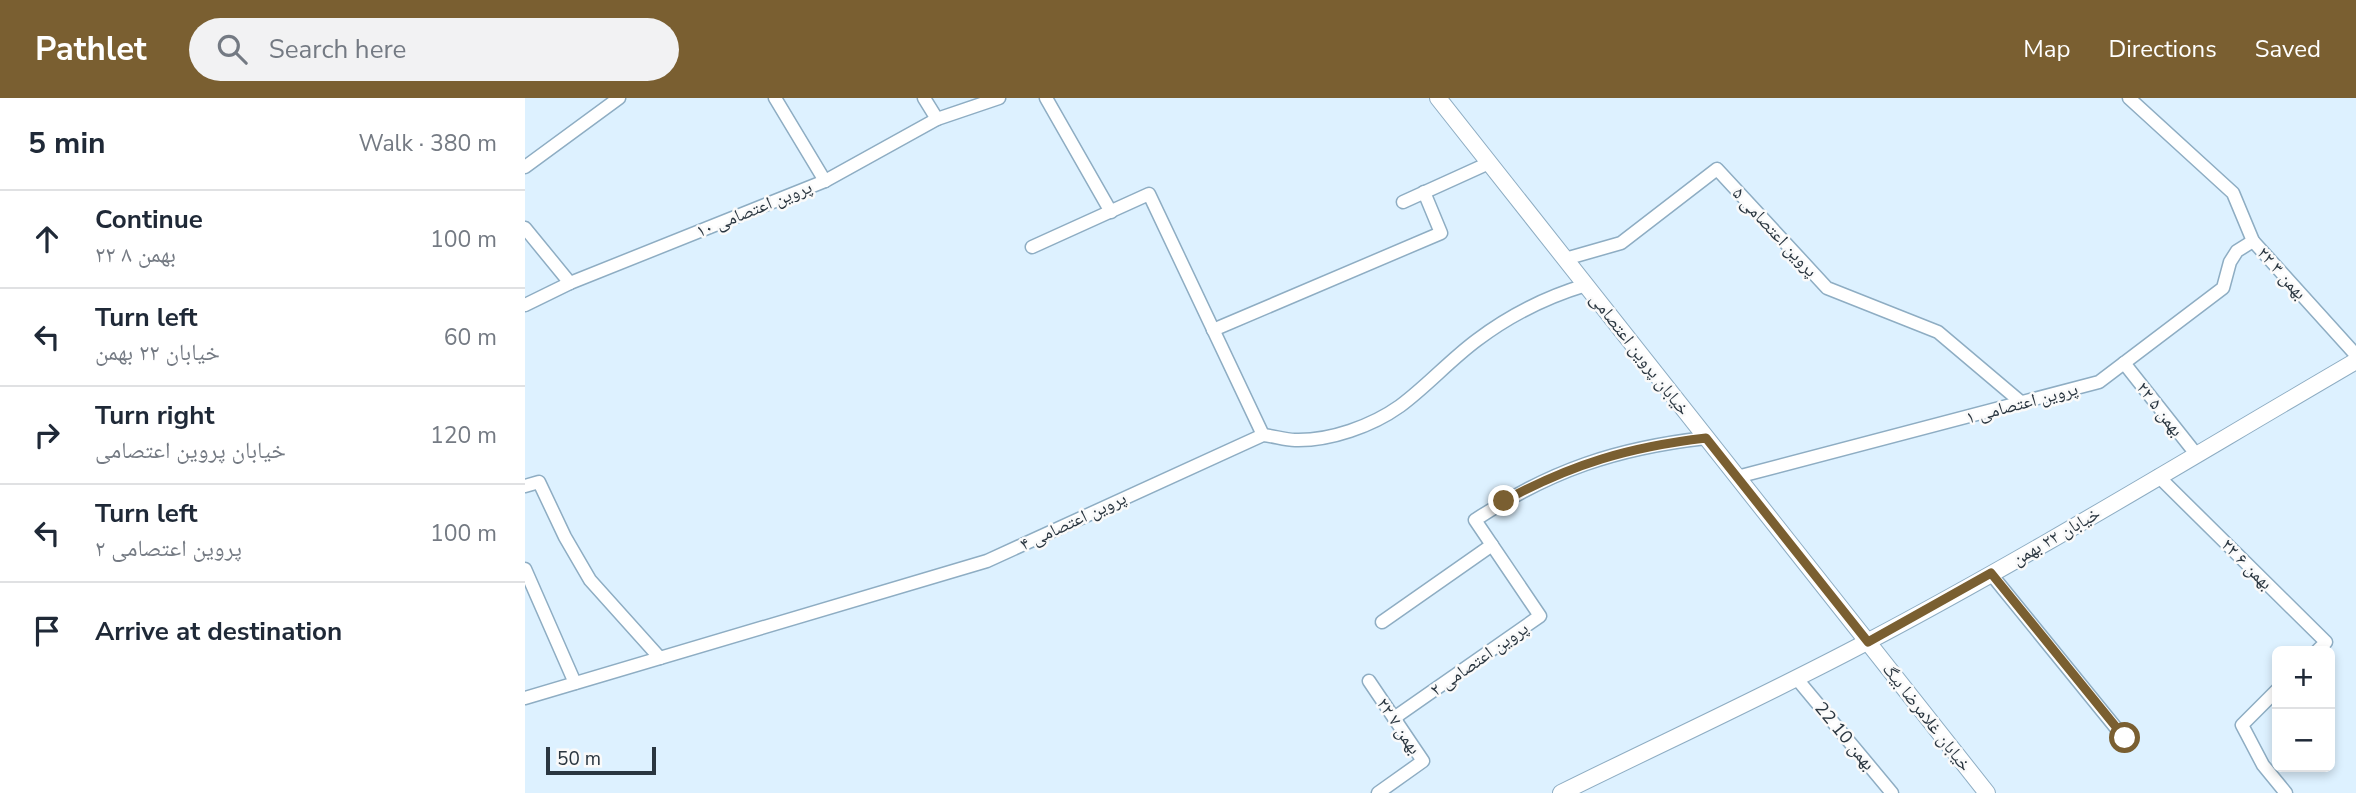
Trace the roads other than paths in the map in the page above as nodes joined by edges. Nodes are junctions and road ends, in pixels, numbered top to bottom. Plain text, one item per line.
1 (618, 98) edge
2 (775, 98) edge
3 (924, 98) edge
4 (999, 98) edge
5 (1047, 98) edge
6 (1438, 98) edge
7 (2129, 98) edge
8 (937, 119) junction
9 (1489, 163) junction
10 (525, 167) edge
11 (825, 181) junction
12 (1424, 192) junction
13 (1403, 202) dead end
14 (1111, 212) junction
15 (525, 228) edge
16 (2253, 241) junction
17 (1032, 247) dead end
18 (1565, 259) junction
19 (570, 283) junction
20 (1585, 285) junction
21 (525, 304) edge
22 (1213, 330) junction
23 (2356, 355) edge
24 (2356, 361) edge
25 (2125, 363) junction
26 (2022, 403) junction
27 (1263, 435) junction
28 (1706, 438) junction
29 (2196, 454) junction
30 (2158, 476) junction
31 (1737, 477) junction
32 (525, 486) edge
33 (1492, 545) junction
34 (525, 569) edge
35 (1991, 573) junction
36 (1382, 622) dead end
37 (1868, 642) junction
38 (2322, 646) edge
39 (660, 658) junction
40 (1797, 679) junction
41 (1369, 681) dead end
42 (575, 683) junction
43 (2272, 695) edge
44 (525, 698) edge
45 (1394, 718) junction
46 (2125, 738) dead end
47 (1378, 793) edge
48 (1561, 793) edge
49 (1892, 793) edge
50 (1987, 793) edge
51 (2286, 793) edge

1 - 10 street
2 - 11 street
3 - 8 street
4 - 8 street, پروین اعتصامی ۱۰
5 - 14 street
6 - 9 main road, خیابان پروین اعتصامی
7 - 16 street, ۲۲ بهمن ۳
8 - 11 street, پروین اعتصامی ۱۰
9 - 12 street
9 - 18 main road, خیابان پروین اعتصامی
11 - 19 street, پروین اعتصامی ۱۰
12 - 13 street
12 - 22 street
14 - 17 street
14 - 22 street
15 - 19 street
16 - 23 street, ۲۲ بهمن ۳
16 - 25 street, پروین اعتصامی ۱
18 - 20 main road, خیابان پروین اعتصامی
18 - 26 street, پروین اعتصامی ۵
19 - 21 street, پروین اعتصامی ۱۰
20 - 27 street
20 - 28 main road, خیابان پروین اعتصامی
22 - 27 street
24 - 29 main road, خیابان ۲۲ بهمن
25 - 26 street, پروین اعتصامی ۱
25 - 29 street, ۲۲ بهمن ۵
26 - 31 street, پروین اعتصامی ۱
27 - 39 street, پروین اعتصامی ۴
28 - 31 main road, خیابان پروین اعتصامی
28 - 33 street, پروین اعتصامی ۲
29 - 30 main road, خیابان ۲۲ بهمن
30 - 35 main road, خیابان ۲۲ بهمن
30 - 38 street, ۲۲ بهمن ۶
31 - 37 main road, خیابان پروین اعتصامی
32 - 39 street
33 - 36 street
33 - 45 street, پروین اعتصامی ۲
34 - 42 street
35 - 37 main road, خیابان ۲۲ بهمن
35 - 46 street
37 - 40 main road, خیابان ۲۲ بهمن
37 - 50 main road, خیابان غلامرضا بیگ
39 - 42 street, پروین اعتصامی ۴
40 - 48 main road, خیابان ۲۲ بهمن
40 - 49 street, 22 بهمن 10
41 - 45 street, ۲۲ بهمن ۷
42 - 44 street, پروین اعتصامی ۴
43 - 51 street
45 - 47 street, ۲۲ بهمن ۷

